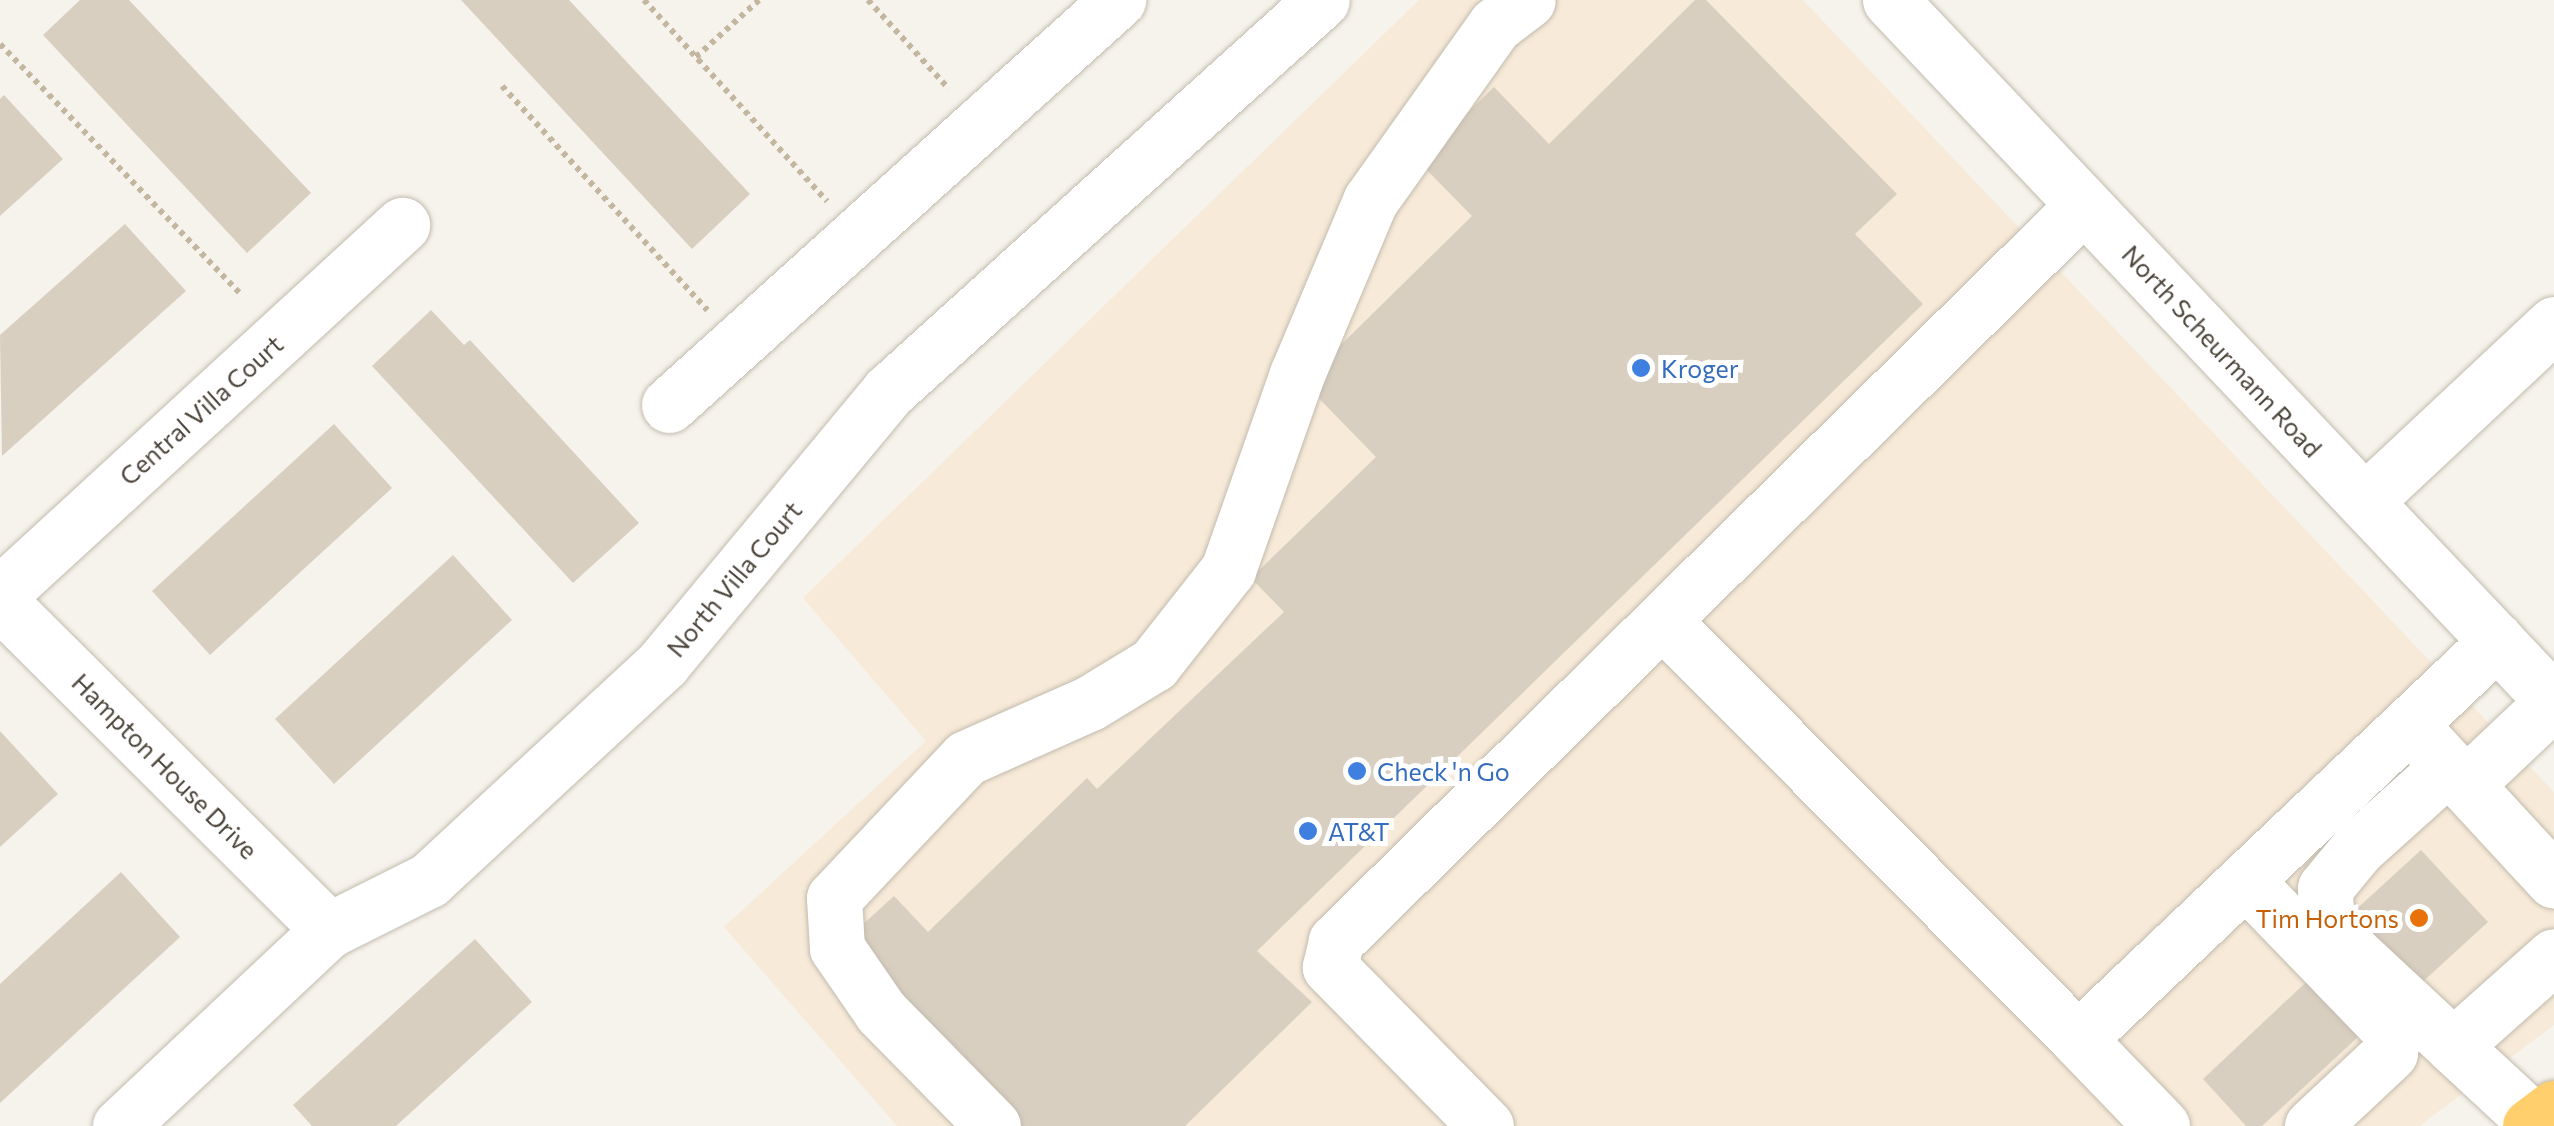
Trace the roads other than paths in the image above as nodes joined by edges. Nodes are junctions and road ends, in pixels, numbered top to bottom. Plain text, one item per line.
1 (1118, 0) edge
2 (1322, 0) edge
3 (1528, 0) edge
4 (1890, 0) edge
5 (2084, 205) junction
6 (402, 226) dead end
7 (2554, 324) edge
8 (668, 405) dead end
9 (2364, 501) junction
10 (0, 594) edge
11 (0, 602) edge
12 (1662, 620) junction
13 (2497, 641) junction
14 (2554, 701) edge
15 (2409, 724) junction
16 (2457, 776) junction
17 (2245, 880) junction
18 (2554, 881) edge
19 (329, 930) junction
20 (2554, 956) edge
21 (2078, 1039) junction
22 (2453, 1046) junction
23 (2540, 1119) edge
24 (120, 1126) edge
25 (993, 1126) edge
26 (1486, 1126) edge
27 (2162, 1126) edge
28 (2312, 1126) edge

1 - 8 street
2 - 19 street, North Villa Court
3 - 25 street
4 - 5 street, North Scheurmann Road
5 - 9 street, North Scheurmann Road
5 - 12 street
6 - 10 street, Central Villa Court
7 - 9 street
9 - 13 street, North Scheurmann Road
11 - 19 street, Hampton House Drive
12 - 21 street
12 - 26 street
13 - 14 street, North Scheurmann Road
13 - 15 street
14 - 16 street
15 - 16 street
15 - 17 street
16 - 18 street
16 - 22 street
17 - 21 street
17 - 28 street
19 - 24 street, North Villa Court
20 - 22 street
21 - 27 street
22 - 23 street

